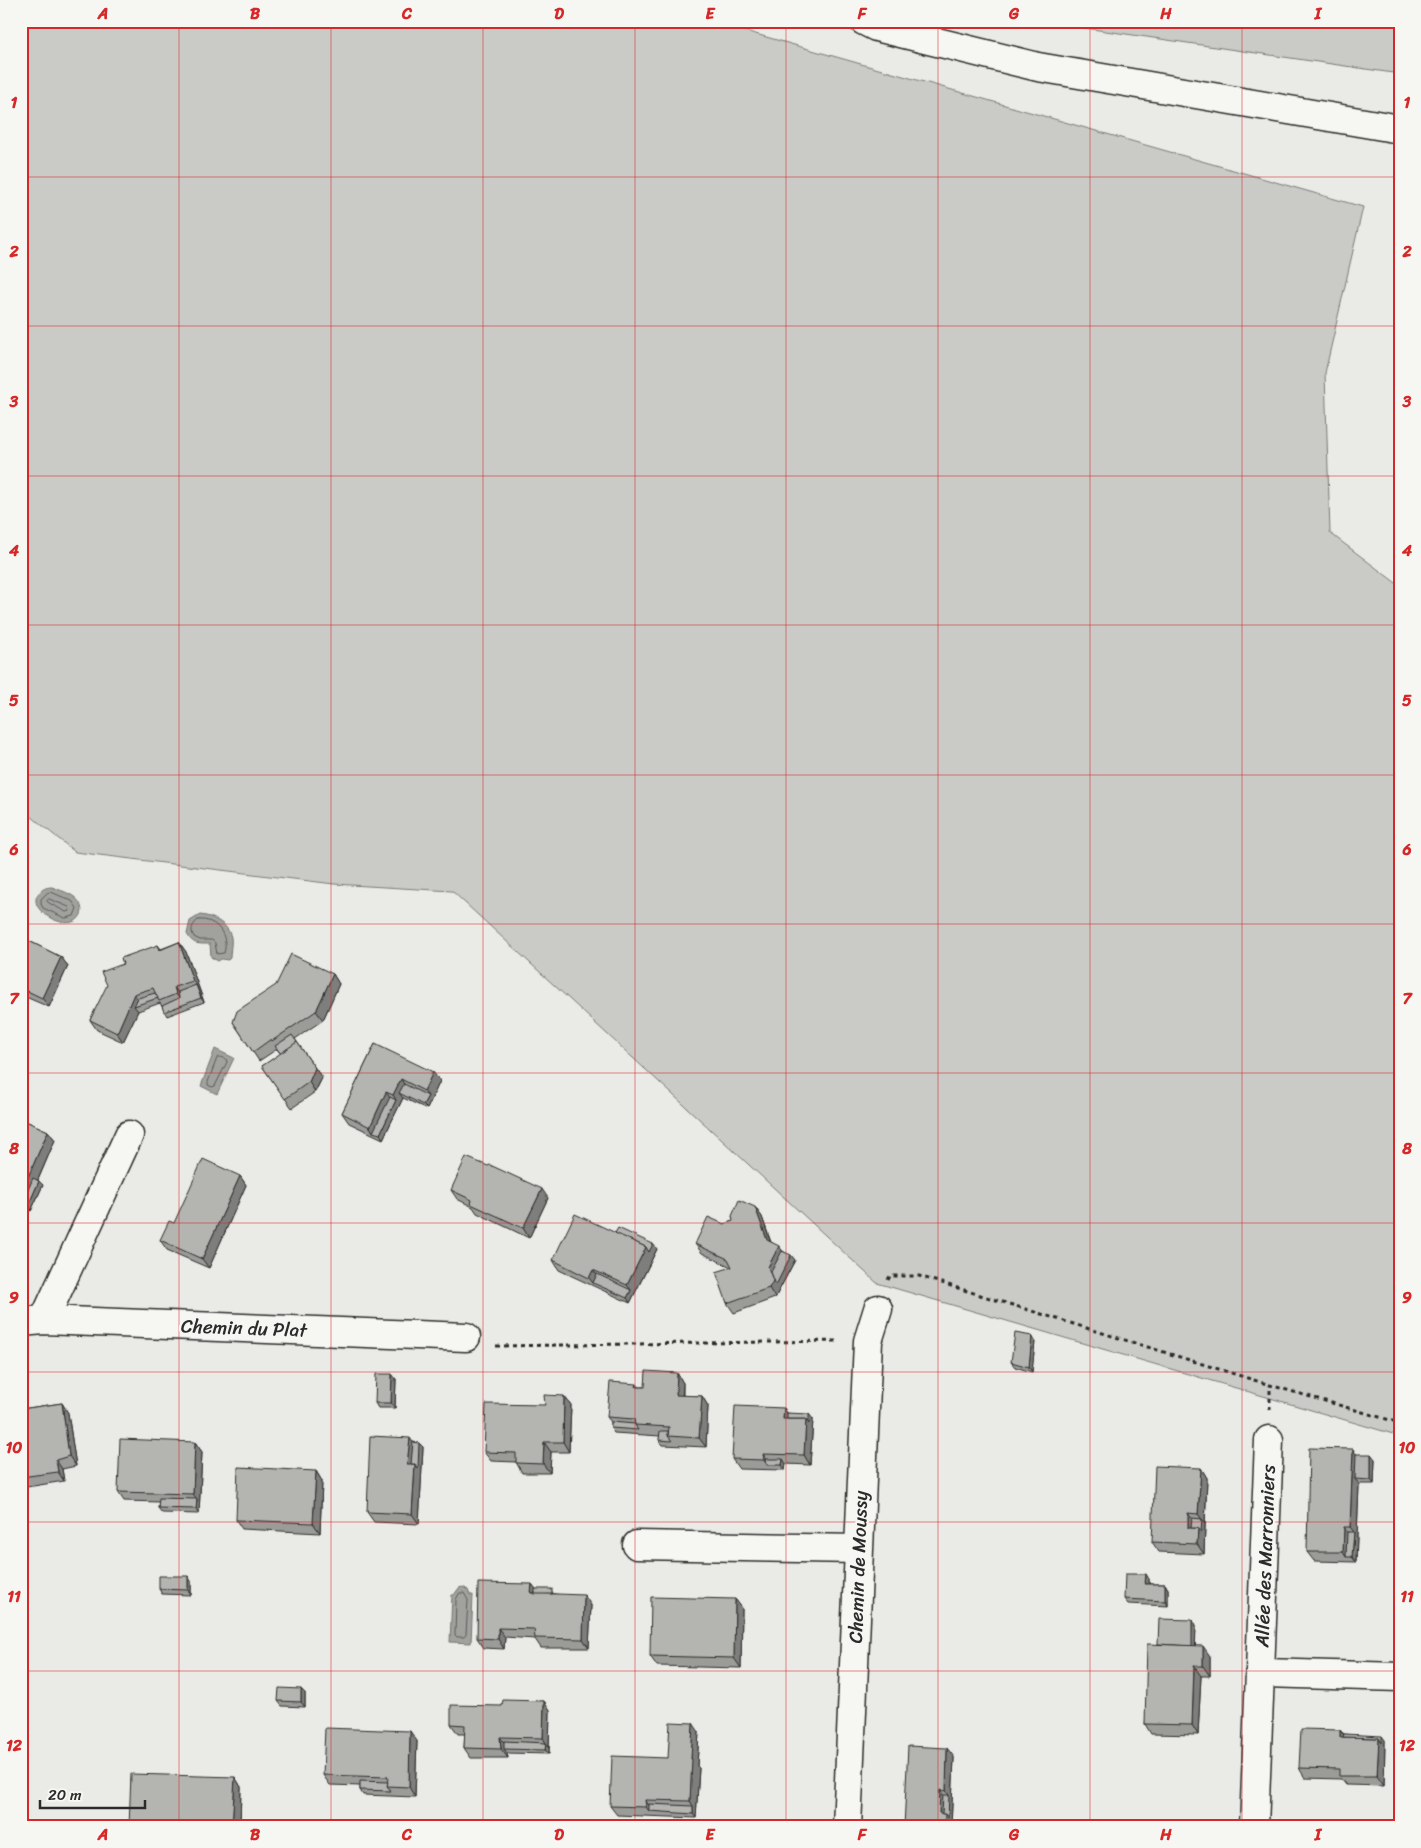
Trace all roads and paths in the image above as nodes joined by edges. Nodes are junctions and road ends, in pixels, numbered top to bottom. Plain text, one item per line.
1 (864, 21) edge
2 (1400, 129) edge
3 (129, 1135) dead end
4 (878, 1309) joint
5 (33, 1321) edge
6 (466, 1337) joint
7 (868, 1341) junction
8 (1400, 1423) edge
9 (1269, 1440) dead end
10 (637, 1545) dead end
11 (858, 1549) junction
12 (1261, 1673) junction
13 (1400, 1677) edge
14 (847, 1827) edge
15 (1254, 1827) edge

1 - 2 street
3 - 5 street
4 - 7 street, Chemin de Moussy
4 - 8 path
5 - 6 street, Chemin du Plat
6 - 7 path
7 - 11 street, Chemin de Moussy
9 - 12 street, Allée des Marronniers
10 - 11 street
11 - 14 street, Chemin de Moussy
12 - 13 street, Allée des Marronniers
12 - 15 street, Allée des Marronniers

